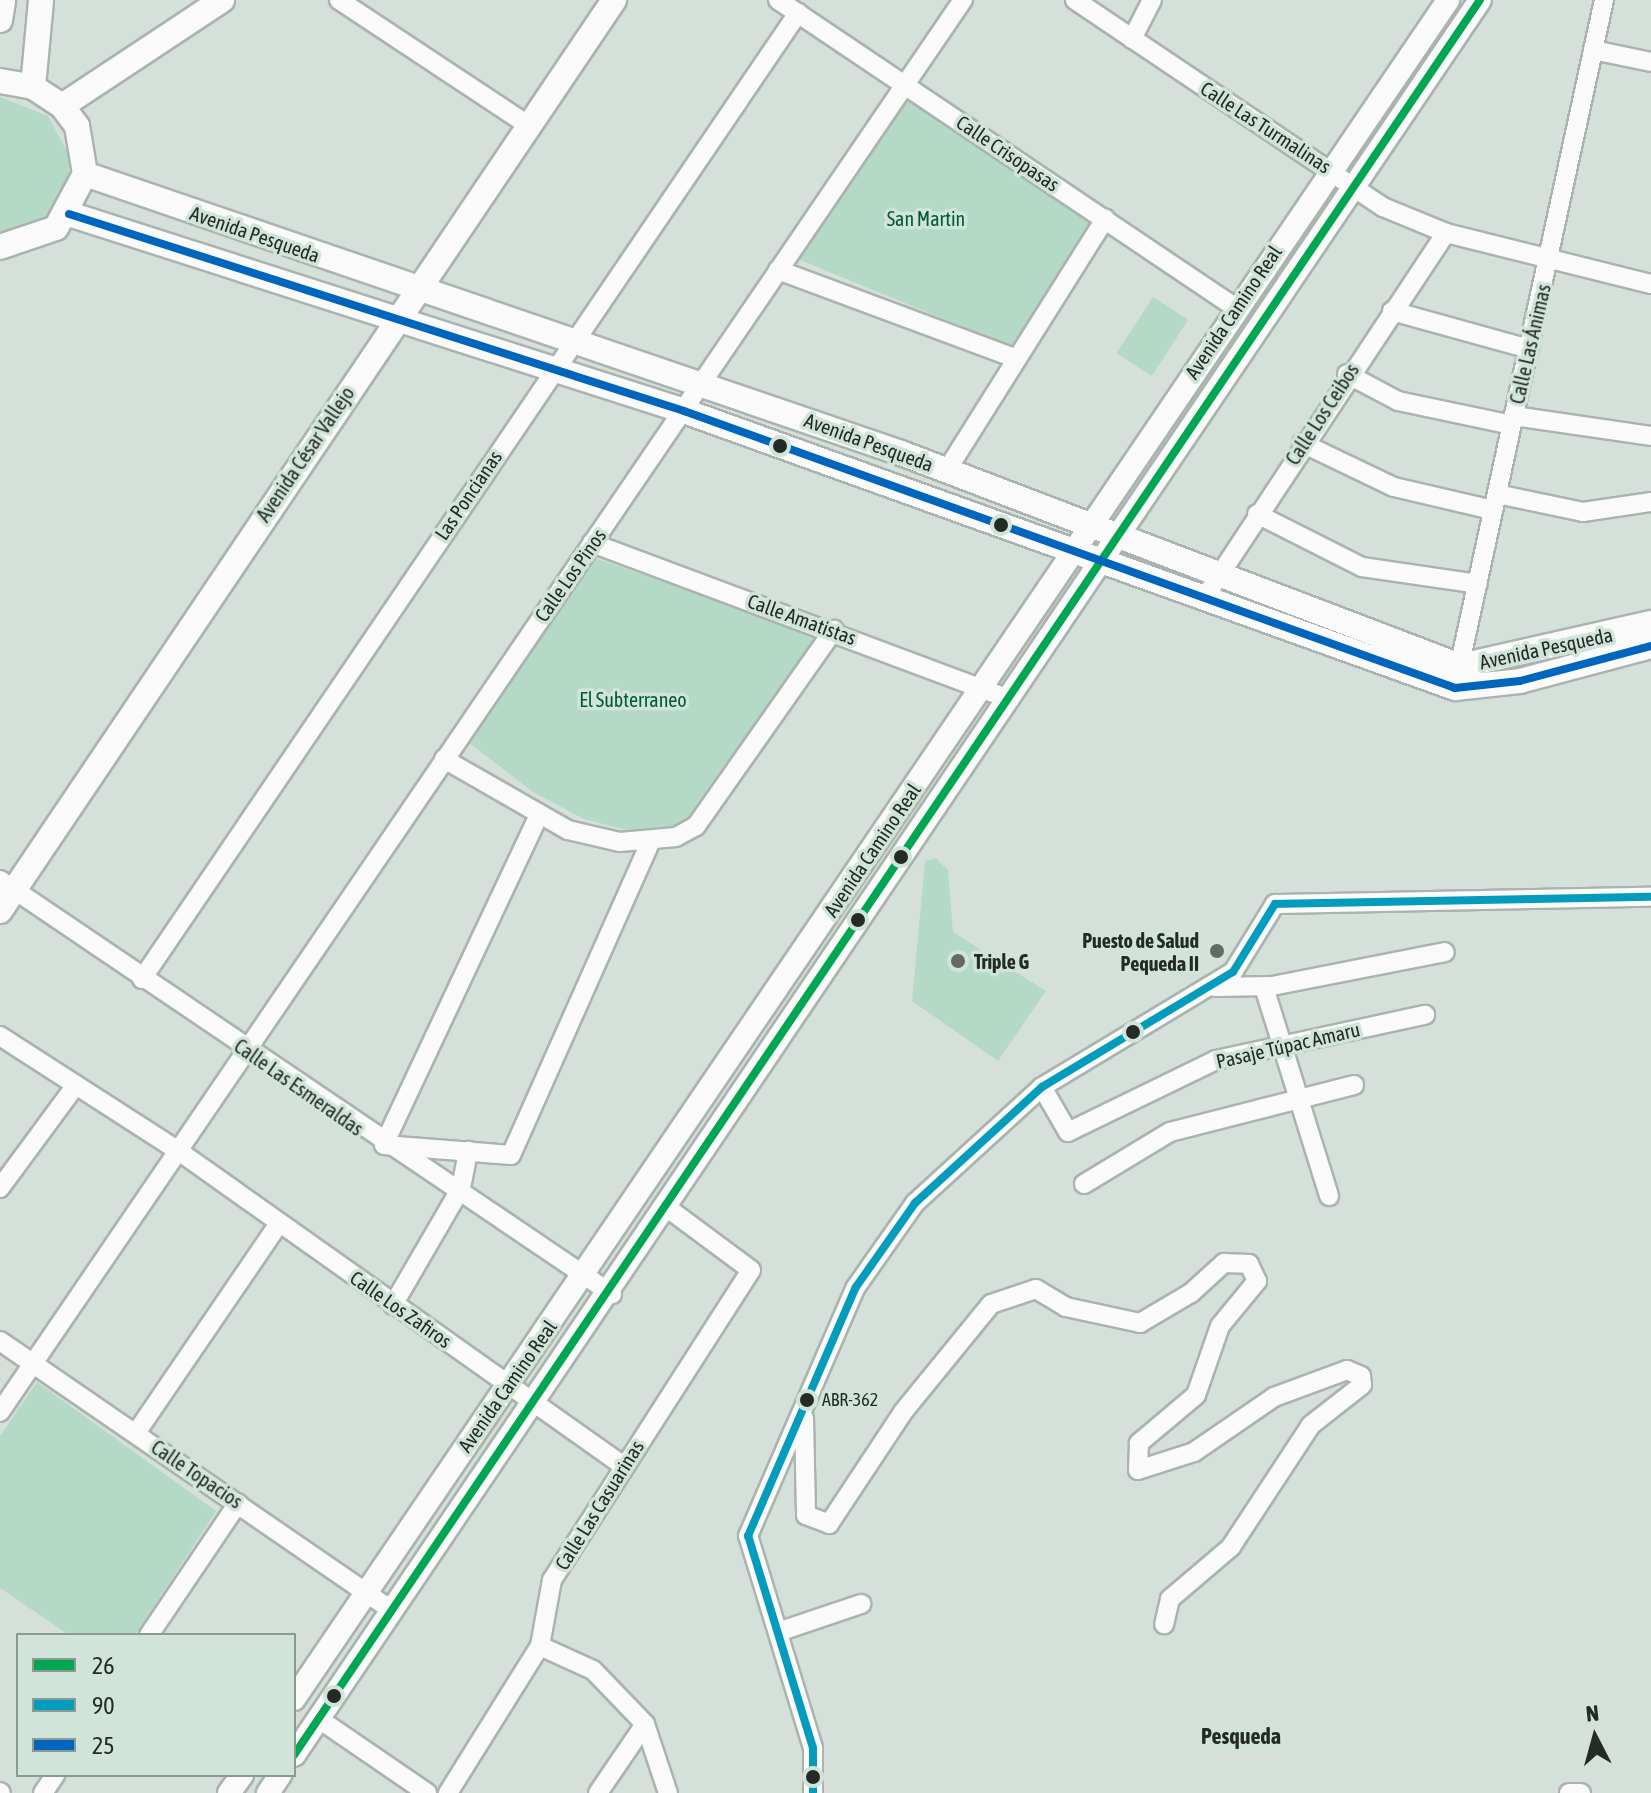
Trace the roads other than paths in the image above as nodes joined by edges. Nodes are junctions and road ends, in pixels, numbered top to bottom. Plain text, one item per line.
1 (3, 0) edge
2 (41, 0) edge
3 (222, 0) edge
4 (339, 0) edge
5 (614, 0) edge
6 (778, 0) edge
7 (963, 0) edge
8 (1075, 0) edge
9 (1152, 0) edge
10 (1448, 0) edge
11 (1480, 0) edge
12 (1604, 0) edge
13 (798, 13) junction
14 (0, 20) edge
15 (1132, 39) junction
16 (1593, 50) junction
17 (1651, 62) edge
18 (0, 81) edge
19 (903, 81) junction
20 (33, 87) junction
21 (62, 106) junction
22 (528, 125) junction
23 (1330, 169) junction
24 (85, 174) junction
25 (1354, 186) junction
26 (69, 214) junction
27 (1105, 219) junction
28 (1446, 233) junction
29 (0, 247) edge
30 (1549, 261) junction
31 (778, 270) junction
32 (1651, 284) edge
33 (414, 290) junction
34 (1236, 308) junction
35 (1392, 311) junction
36 (396, 317) junction
37 (573, 340) junction
38 (1529, 349) junction
39 (1017, 359) junction
40 (554, 368) junction
41 (1347, 374) junction
42 (704, 383) junction
43 (684, 411) junction
44 (1513, 420) junction
45 (1651, 436) edge
46 (1302, 443) junction
47 (901, 453) junction
48 (947, 470) junction
49 (888, 485) junction
50 (1495, 502) junction
51 (1651, 502) edge
52 (1257, 514) junction
53 (1090, 524) junction
54 (1121, 535) junction
55 (592, 543) junction
56 (1070, 552) junction
57 (1102, 564) junction
58 (1221, 571) junction
59 (1478, 584) junction
60 (1203, 600) junction
61 (1651, 623) edge
62 (834, 630) junction
63 (1651, 646) edge
64 (1458, 677) junction
65 (982, 687) junction
66 (1010, 699) junction
67 (444, 759) junction
68 (538, 817) junction
69 (650, 843) junction
70 (8, 885) edge
71 (1651, 897) edge
72 (0, 911) edge
73 (1445, 952) dead end
74 (142, 979) junction
75 (1215, 987) junction
76 (1264, 987) junction
77 (1425, 1015) dead end
78 (0, 1036) edge
79 (1280, 1046) junction
80 (248, 1051) junction
81 (76, 1085) junction
82 (1354, 1085) dead end
83 (1042, 1087) junction
84 (1296, 1098) junction
85 (384, 1145) junction
86 (468, 1151) junction
87 (180, 1152) junction
88 (1084, 1184) dead end
89 (0, 1188) edge
90 (461, 1188) junction
91 (1329, 1196) dead end
92 (669, 1209) junction
93 (279, 1223) junction
94 (584, 1275) junction
95 (612, 1294) junction
96 (393, 1305) junction
97 (0, 1341) edge
98 (33, 1363) junction
99 (508, 1382) junction
100 (535, 1406) junction
101 (0, 1412) edge
102 (804, 1418) junction
103 (136, 1433) junction
104 (622, 1465) junction
105 (238, 1503) junction
106 (367, 1593) junction
107 (861, 1604) dead end
108 (392, 1610) junction
109 (1164, 1624) dead end
110 (778, 1632) junction
111 (150, 1633) edge
112 (540, 1646) junction
113 (296, 1696) edge
114 (319, 1719) junction
115 (645, 1724) junction
116 (296, 1752) edge
117 (427, 1793) edge
118 (448, 1793) edge
119 (598, 1793) edge
120 (668, 1793) edge
121 (813, 1793) edge
122 (1569, 1793) edge
123 (1581, 1793) edge

1 - 14 main road
2 - 20 main road
3 - 21 main road
4 - 22 street
5 - 22 main road, Avenida César Vallejo
6 - 13 street, Calle Crisopasas
7 - 19 street, Calle Los Pinos
8 - 15 street, Calle Las Turmalinas
9 - 15 street
10 - 23 street, Avenida Camino Real
11 - 25 street, Avenida Camino Real
12 - 16 street, Calle Las Ánimas
13 - 19 street, Calle Crisopasas
13 - 37 street, Las Poncianas
15 - 23 street, Calle Las Turmalinas
16 - 17 street
16 - 30 street, Calle Las Ánimas
18 - 20 main road
19 - 27 street, Calle Crisopasas
19 - 31 street, Calle Los Pinos
20 - 21 main road
21 - 24 main road
22 - 33 main road, Avenida César Vallejo
23 - 25 street, Calle Las Turmalinas
23 - 34 street, Avenida Camino Real
24 - 26 main road
24 - 33 main road, Avenida Pesqueda
25 - 28 street, Calle Las Turmalinas
25 - 54 street, Avenida Camino Real
26 - 29 main road
26 - 36 main road, Avenida Pesqueda
27 - 34 street, Calle Crisopasas
27 - 39 street
28 - 30 street, Calle Las Turmalinas
28 - 35 street, Calle Los Ceibos
30 - 32 street, Calle Las Turmalinas
30 - 38 street, Calle Las Ánimas
31 - 39 street
31 - 42 street, Calle Los Pinos
33 - 36 main road, Avenida César Vallejo
33 - 37 main road, Avenida Pesqueda
34 - 53 street, Avenida Camino Real
35 - 38 street
35 - 41 street, Calle Los Ceibos
36 - 40 main road, Avenida Pesqueda
36 - 70 main road, Avenida César Vallejo
37 - 40 street, Las Poncianas
37 - 42 main road, Avenida Pesqueda
38 - 44 street, Calle Las Ánimas
39 - 48 street
40 - 43 main road, Avenida Pesqueda
40 - 74 street, Las Poncianas
41 - 44 street
41 - 46 street, Calle Los Ceibos
42 - 43 street, Calle Los Pinos
42 - 47 main road, Avenida Pesqueda
43 - 49 main road, Avenida Pesqueda
43 - 55 street, Calle Los Pinos
44 - 45 street
44 - 50 street, Calle Las Ánimas
46 - 50 street
46 - 52 street, Calle Los Ceibos
47 - 48 main road, Avenida Pesqueda
47 - 49 main road
48 - 53 main road, Avenida Pesqueda
49 - 56 main road, Avenida Pesqueda
50 - 51 street
50 - 59 street, Calle Las Ánimas
52 - 58 street, Calle Los Ceibos
52 - 59 street
53 - 54 main road, Avenida Pesqueda
53 - 56 street, Avenida Camino Real
54 - 57 street, Avenida Camino Real
54 - 58 main road, Avenida Pesqueda
55 - 62 street, Calle Amatistas
55 - 67 street, Calle Los Pinos
56 - 57 main road, Avenida Pesqueda
56 - 65 street, Avenida Camino Real
57 - 60 main road, Avenida Pesqueda
57 - 66 street, Avenida Camino Real
58 - 60 street, Calle Los Ceibos
58 - 64 main road, Avenida Pesqueda
59 - 64 street, Calle Las Ánimas
60 - 64 main road, Avenida Pesqueda
61 - 64 main road, Avenida Pesqueda
62 - 65 street, Calle Amatistas
62 - 69 street
63 - 64 main road, Avenida Pesqueda
65 - 66 street, Calle Amatistas
65 - 94 street, Avenida Camino Real
66 - 92 street, Avenida Camino Real
67 - 68 street
67 - 80 street, Calle Los Pinos
68 - 69 street
68 - 85 street
69 - 86 street
70 - 72 main road, Avenida César Vallejo
70 - 74 street
71 - 75 street
73 - 76 street
74 - 80 street, Calle Las Esmeraldas
75 - 76 street
75 - 83 street
76 - 79 street
77 - 79 street, Pasaje Túpac Amaru
78 - 81 street
79 - 83 street, Pasaje Túpac Amaru
79 - 84 street
80 - 85 street, Calle Las Esmeraldas
80 - 87 street, Calle Los Pinos
81 - 87 street
81 - 89 street
82 - 84 street
83 - 102 street
84 - 88 street
84 - 91 street
85 - 86 street
85 - 90 street, Calle Las Esmeraldas
86 - 90 street
87 - 93 street, Calle Los Zafiros
87 - 98 street
90 - 94 street, Calle Las Esmeraldas
90 - 96 street
92 - 95 street, Avenida Camino Real
92 - 104 street, Calle Las Casuarinas
93 - 96 street, Calle Los Zafiros
93 - 103 street
94 - 95 street, Calle Las Esmeraldas
94 - 99 street, Avenida Camino Real
95 - 100 street, Avenida Camino Real
96 - 99 street, Calle Los Zafiros
97 - 98 street, Calle Topacios
98 - 101 street
98 - 103 street, Calle Topacios
99 - 100 street, Calle Los Zafiros
99 - 106 street, Avenida Camino Real
100 - 104 street, Calle Los Zafiros
100 - 108 street, Avenida Camino Real
102 - 109 street
102 - 110 street
103 - 105 street, Calle Topacios
104 - 112 street, Calle Las Casuarinas
105 - 106 street, Calle Topacios
105 - 111 street
106 - 108 street, Calle Topacios
106 - 113 street, Avenida Camino Real
107 - 110 street
108 - 114 street, Avenida Camino Real
110 - 121 street
112 - 115 street
112 - 118 street, Calle Las Casuarinas
114 - 116 street, Avenida Camino Real
114 - 117 street
115 - 119 street
115 - 120 street
122 - 123 street

